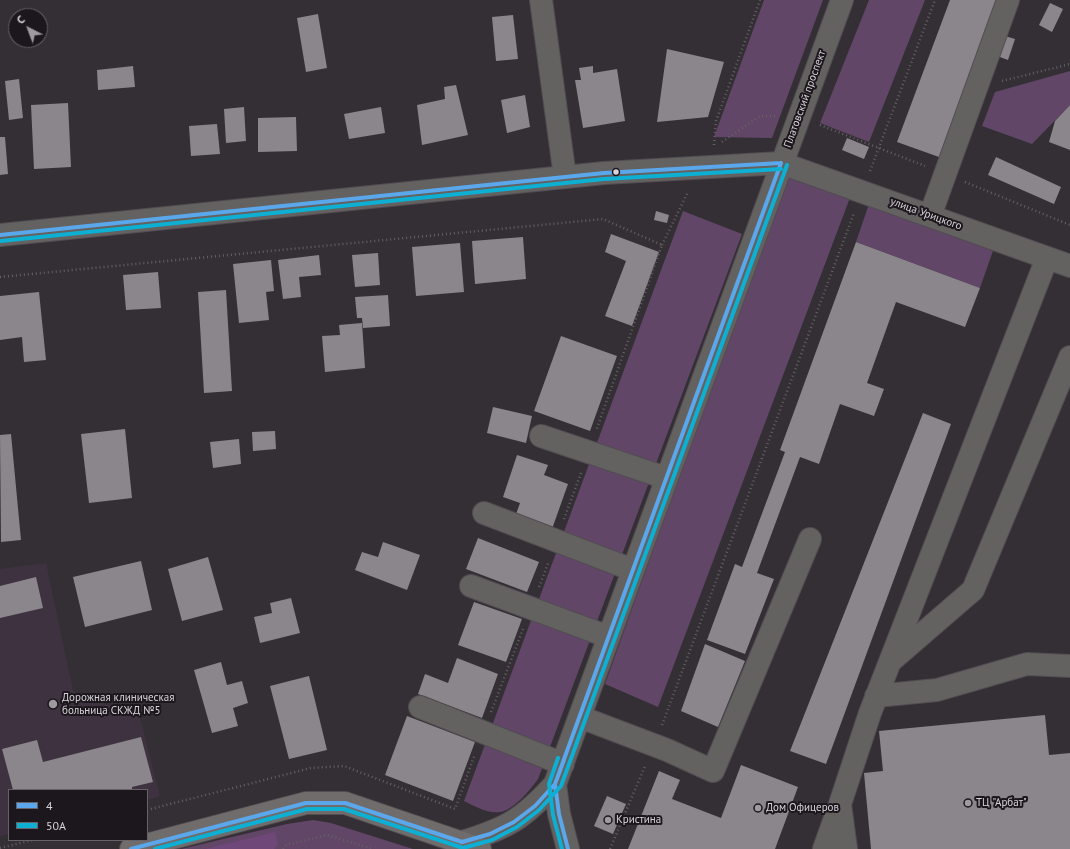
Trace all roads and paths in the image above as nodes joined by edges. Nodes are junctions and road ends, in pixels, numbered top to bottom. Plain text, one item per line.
1 (541, 0) edge
2 (760, 0) edge
3 (842, 0) edge
4 (935, 0) edge
5 (1008, 0) edge
6 (1070, 64) edge
7 (976, 87) junction
8 (714, 148) dead end
9 (781, 163) junction
10 (565, 177) junction
11 (862, 191) junction
12 (930, 216) junction
13 (0, 235) edge
14 (1048, 258) junction
15 (1070, 266) edge
16 (0, 278) edge
17 (1070, 357) edge
18 (541, 436) dead end
19 (588, 452) junction
20 (666, 478) junction
21 (484, 513) dead end
22 (810, 539) dead end
23 (556, 541) junction
24 (633, 570) junction
25 (471, 586) dead end
26 (531, 608) junction
27 (609, 637) junction
28 (889, 662) junction
29 (1070, 666) edge
30 (876, 696) junction
31 (420, 707) dead end
32 (580, 717) junction
33 (483, 732) junction
34 (653, 745) junction
35 (563, 764) junction
36 (555, 784) junction
37 (840, 804) junction
38 (148, 810) edge
39 (29, 841) edge
40 (471, 845) edge
41 (0, 848) edge
42 (131, 849) edge
43 (283, 849) edge
44 (373, 849) edge
45 (568, 849) edge
46 (610, 849) edge
47 (824, 849) edge
48 (846, 849) edge

1 - 10 street
2 - 8 path
3 - 9 street, Платовский проспект
4 - 11 path
5 - 7 street
6 - 7 path
7 - 12 street
9 - 10 street
9 - 11 street, улица Урицкого
9 - 20 street, Платовский проспект
10 - 13 street
11 - 12 street, улица Урицкого
11 - 34 path
12 - 14 street, улица Урицкого
14 - 15 street, улица Урицкого
14 - 28 street
16 - 19 path
17 - 28 street
18 - 19 street
19 - 20 street
19 - 23 path
20 - 24 street, Платовский проспект
21 - 23 street
22 - 34 street
23 - 24 street
23 - 26 path
24 - 27 street, Платовский проспект
25 - 26 street
26 - 27 street
26 - 33 path
27 - 32 street, Платовский проспект
28 - 30 street
29 - 30 street
30 - 37 street
31 - 33 street
32 - 34 street
32 - 35 street, Платовский проспект
33 - 35 street
33 - 38 path
34 - 46 path
35 - 36 street, Платовский проспект
36 - 40 street, Платовский проспект
36 - 45 street, Платовский проспект
37 - 47 street
37 - 48 street
39 - 41 path
40 - 42 main road
43 - 44 path

